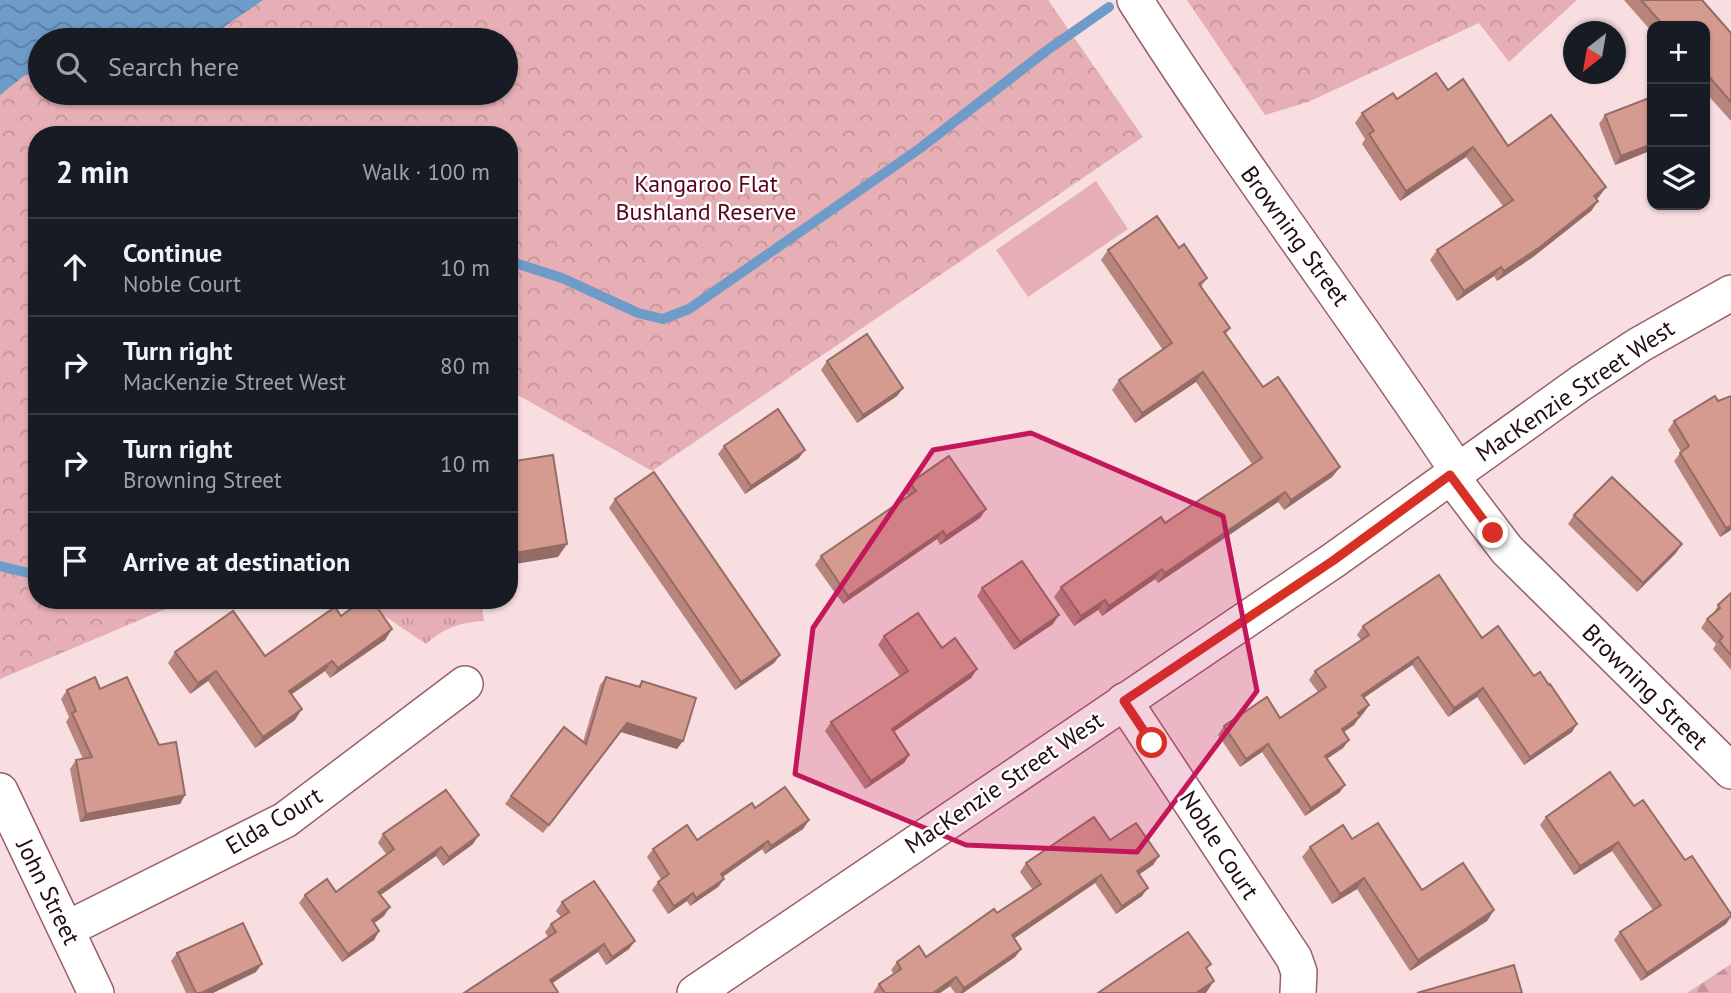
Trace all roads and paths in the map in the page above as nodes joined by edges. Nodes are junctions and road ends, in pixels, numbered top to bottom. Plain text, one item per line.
1 (1135, 0) edge
2 (1731, 293) edge
3 (1454, 473) junction
4 (465, 684) dead end
5 (1124, 701) junction
6 (1731, 771) edge
7 (0, 791) edge
8 (8, 829) edge
9 (67, 929) junction
10 (96, 993) edge
11 (695, 993) edge
12 (1298, 993) edge

1 - 3 street, Browning Street
2 - 3 street, MacKenzie Street West
3 - 5 street, MacKenzie Street West
3 - 6 street, Browning Street
4 - 9 street, Elda Court
5 - 11 street, MacKenzie Street West
5 - 12 street, Noble Court
7 - 8 street, John Street
8 - 9 street, John Street
9 - 10 street, John Street

